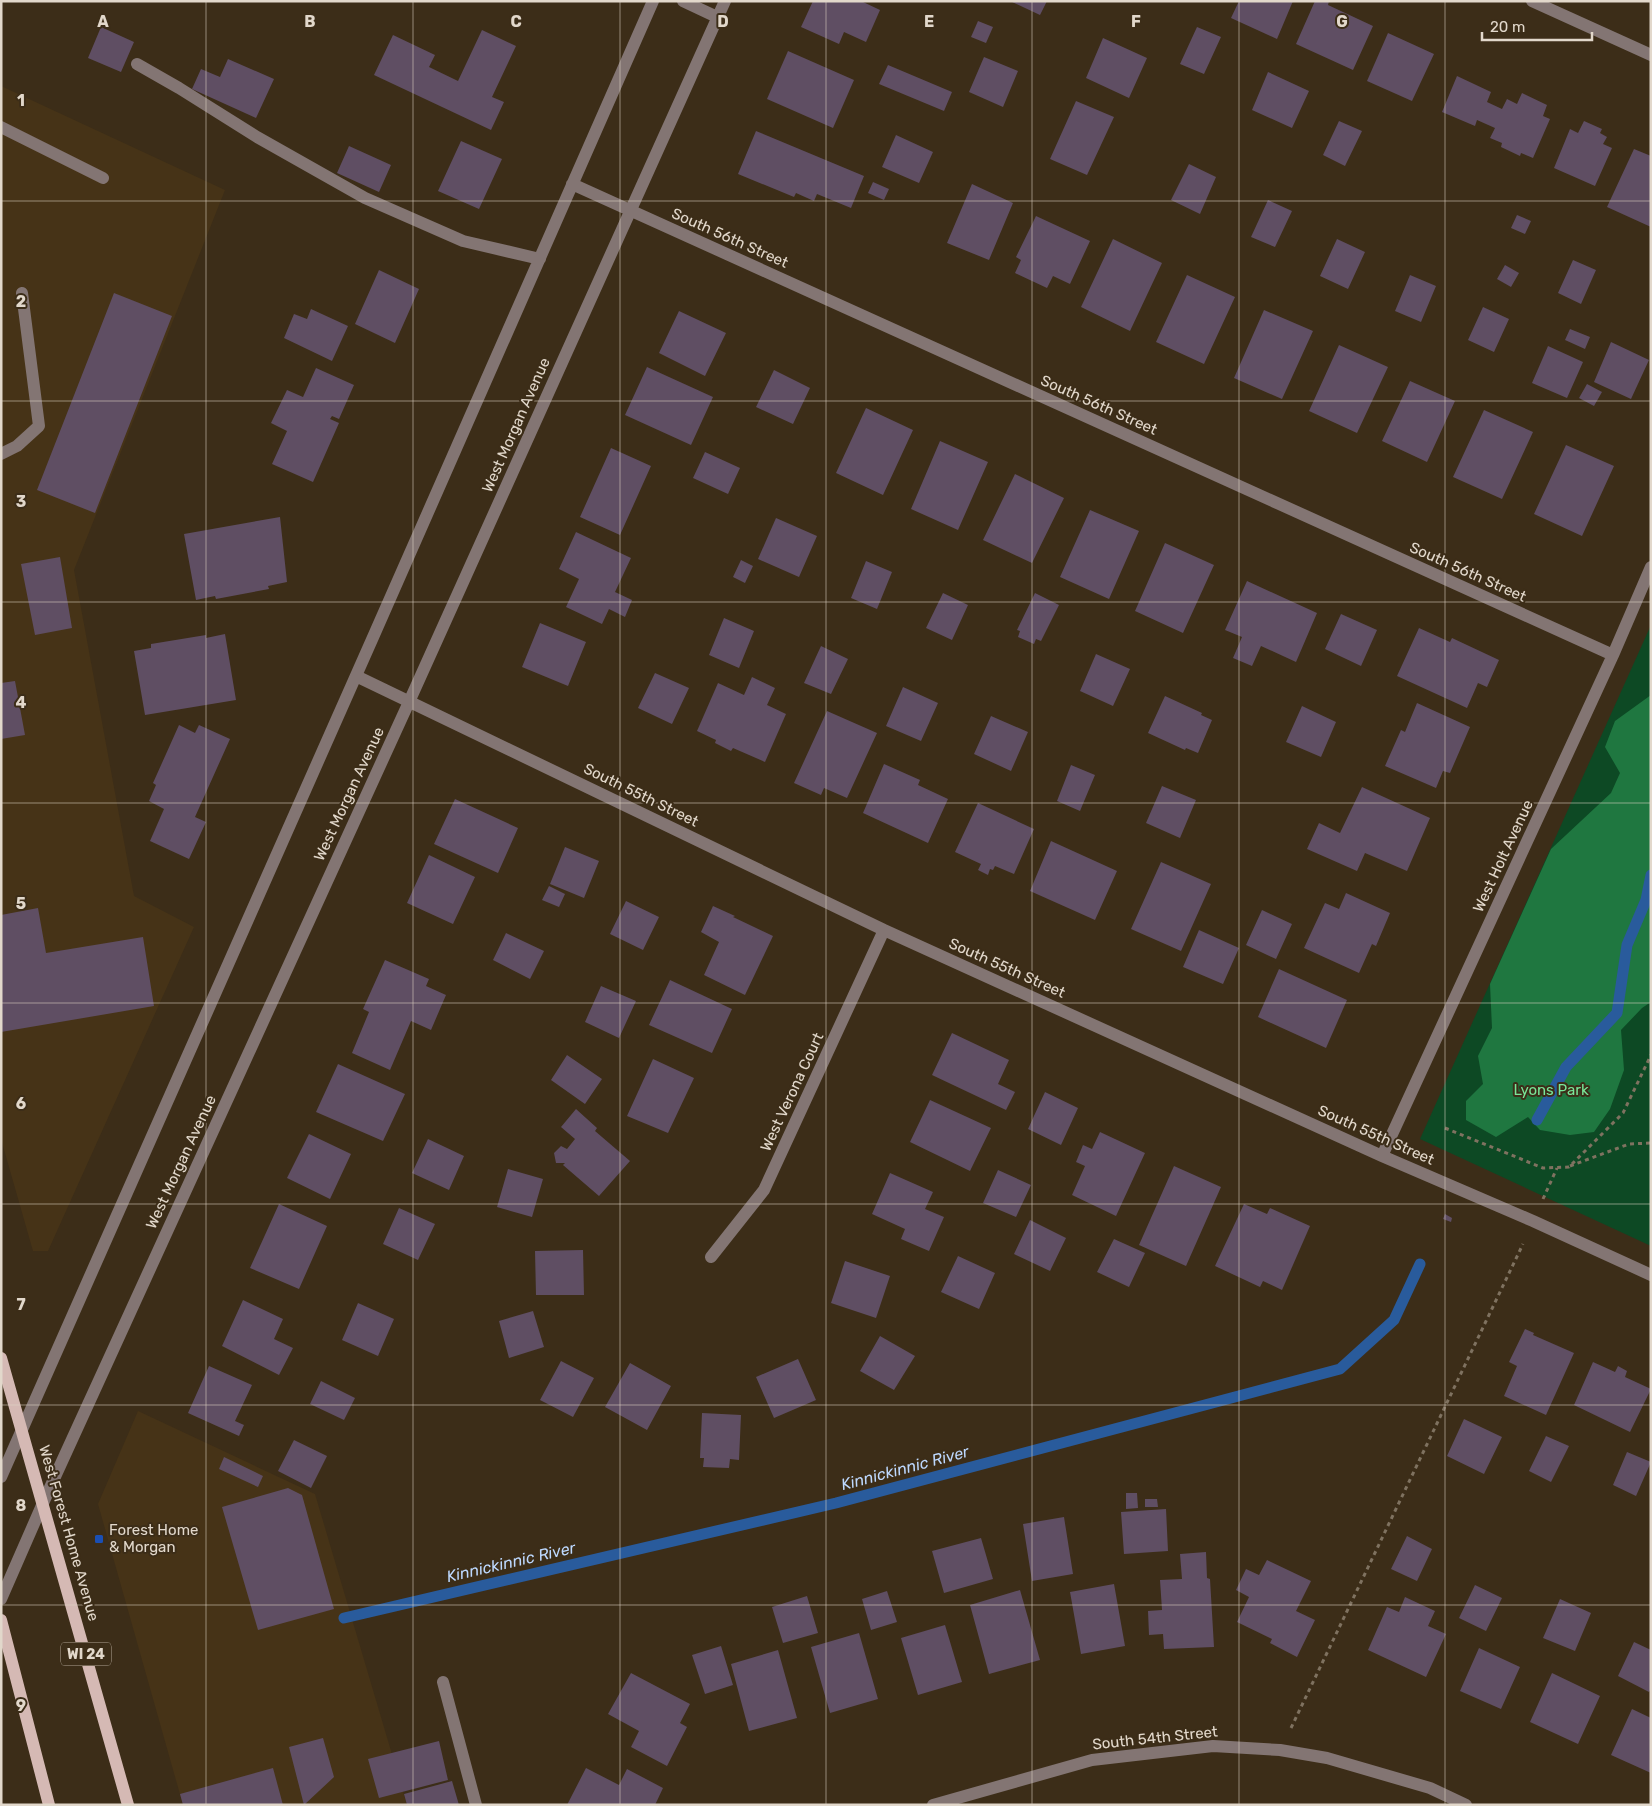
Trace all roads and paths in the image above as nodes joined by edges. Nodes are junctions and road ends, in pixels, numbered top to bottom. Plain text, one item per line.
1 (653, 1) edge
2 (683, 1) edge
3 (725, 1) edge
4 (1532, 1) edge
5 (717, 18) junction
6 (1651, 55) edge
7 (137, 64) dead end
8 (1, 127) edge
9 (103, 178) dead end
10 (572, 184) junction
11 (631, 211) junction
12 (540, 258) junction
13 (22, 293) dead end
14 (1, 454) edge
15 (1651, 567) edge
16 (1613, 655) junction
17 (356, 676) junction
18 (409, 702) junction
19 (884, 930) junction
20 (1651, 1055) edge
21 (1445, 1128) dead end
22 (1651, 1143) edge
23 (1382, 1156) junction
24 (1569, 1167) junction
25 (1557, 1168) junction
26 (1533, 1221) junction
27 (711, 1256) dead end
28 (1651, 1275) edge
29 (1, 1358) edge
30 (22, 1428) junction
31 (1, 1477) edge
32 (43, 1503) junction
33 (1, 1599) edge
34 (1, 1620) edge
35 (443, 1682) dead end
36 (1280, 1750) junction
37 (49, 1805) edge
38 (128, 1805) edge
39 (476, 1805) edge
40 (933, 1805) edge
41 (1466, 1805) edge

1 - 10 street
2 - 5 street
3 - 5 street, West Morgan Avenue
4 - 6 street
5 - 11 street, West Morgan Avenue
7 - 12 street
8 - 9 street
10 - 11 street, South 56th Street
10 - 12 street
11 - 16 street, South 56th Street
11 - 18 street, West Morgan Avenue
12 - 17 street
13 - 14 street
15 - 16 street, West Holt Avenue
16 - 23 street, West Holt Avenue
17 - 18 street, South 55th Street
17 - 30 street
18 - 19 street, South 55th Street
18 - 32 street, West Morgan Avenue
19 - 23 street, South 55th Street
19 - 27 street, West Verona Court
20 - 24 path
21 - 25 path
22 - 24 path
23 - 26 street, South 55th Street
24 - 25 path
25 - 26 path
26 - 28 street, South 55th Street
26 - 36 path
29 - 30 main road, West Forest Home Avenue / WI 24
30 - 31 street
30 - 32 main road, West Forest Home Avenue / WI 24
32 - 33 street, West Morgan Avenue
32 - 38 main road, West Forest Home Avenue / WI 24
34 - 37 main road
35 - 39 street
36 - 40 street, South 54th Street
36 - 41 street, South 54th Street

